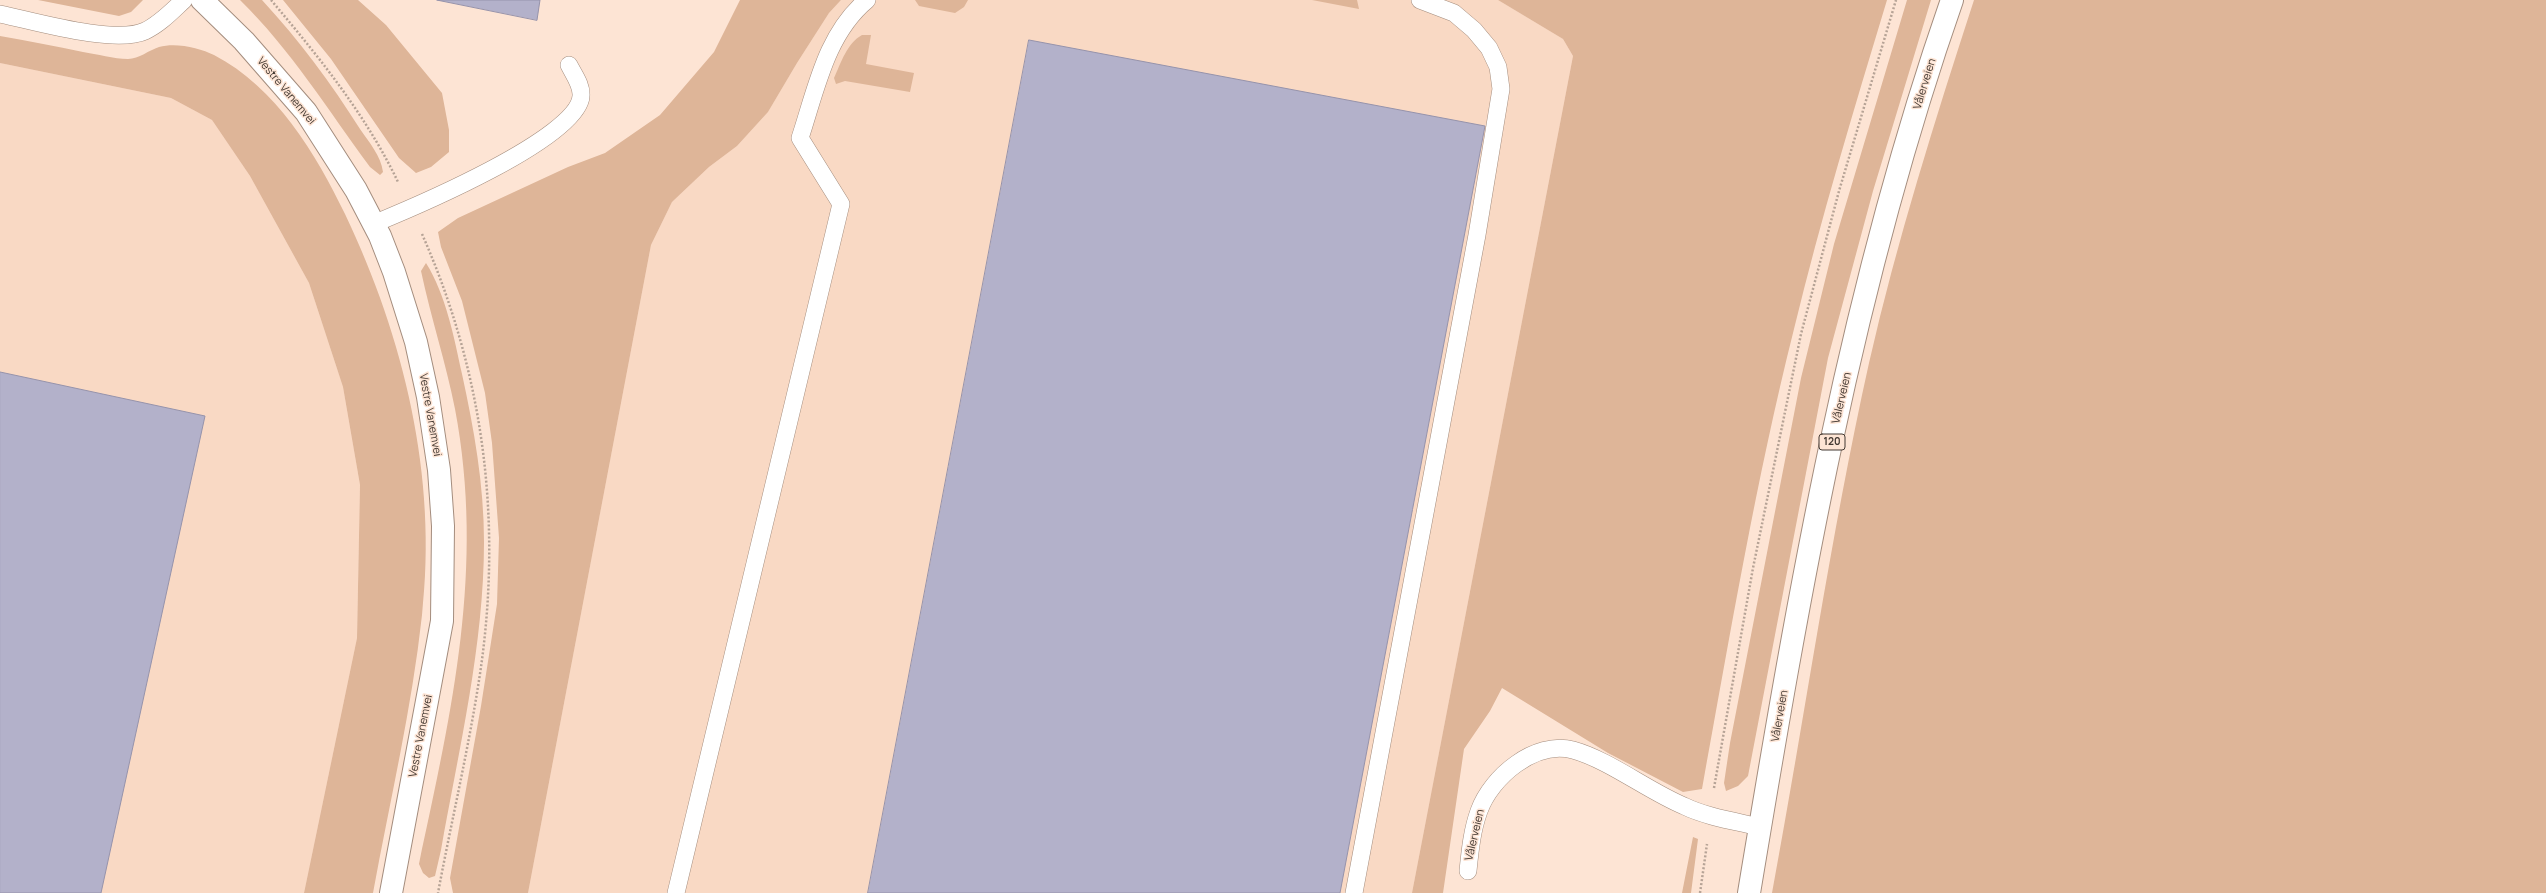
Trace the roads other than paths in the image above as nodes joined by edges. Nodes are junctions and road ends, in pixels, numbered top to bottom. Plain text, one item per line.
1 (184, 0) edge
2 (202, 0) edge
3 (867, 0) edge
4 (1420, 0) edge
5 (1952, 0) edge
6 (0, 14) edge
7 (569, 65) dead end
8 (374, 224) junction
9 (1760, 827) junction
10 (1468, 871) dead end
11 (391, 893) edge
12 (676, 893) edge
13 (1354, 893) edge
14 (1749, 893) edge

1 - 6 lane
2 - 8 street, Vestre Vanemvei
3 - 12 lane
4 - 13 lane
5 - 9 street, Vålerveien / 120
7 - 8 lane
8 - 11 street, Vestre Vanemvei
9 - 10 lane, Vålerveien
9 - 14 street, Vålerveien / 120

